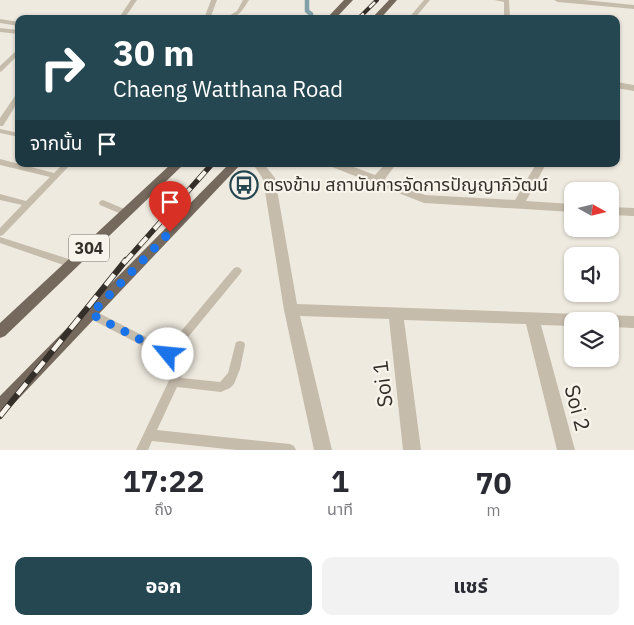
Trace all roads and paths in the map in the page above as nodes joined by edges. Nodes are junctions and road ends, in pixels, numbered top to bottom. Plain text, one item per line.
1 (134, 0) edge
2 (214, 0) edge
3 (246, 0) edge
4 (350, 0) edge
5 (393, 0) edge
6 (427, 0) edge
7 (497, 0) edge
8 (558, 0) edge
9 (634, 7) edge
10 (124, 15) edge
11 (208, 15) edge
12 (240, 15) edge
13 (334, 15) edge
14 (378, 15) edge
15 (414, 15) edge
16 (507, 15) edge
17 (0, 22) edge
18 (15, 24) edge
19 (0, 30) edge
20 (15, 32) edge
21 (15, 54) edge
22 (0, 70) edge
23 (620, 86) edge
24 (634, 88) edge
25 (15, 107) edge
26 (0, 124) edge
27 (0, 131) edge
28 (15, 134) edge
29 (0, 162) edge
30 (15, 166) edge
31 (20, 167) edge
32 (65, 167) edge
33 (175, 167) edge
34 (232, 167) edge
35 (260, 167) edge
36 (344, 167) edge
37 (389, 167) edge
38 (539, 167) edge
39 (56, 176) junction
40 (378, 180) junction
41 (0, 197) edge
42 (103, 203) dead end
43 (28, 204) junction
44 (518, 205) junction
45 (564, 208) edge
46 (619, 211) edge
47 (634, 212) edge
48 (126, 213) junction
49 (0, 233) edge
50 (0, 240) edge
51 (72, 264) junction
52 (238, 271) dead end
53 (291, 310) junction
54 (91, 314) junction
55 (396, 314) junction
56 (532, 319) junction
57 (564, 320) edge
58 (619, 321) edge
59 (634, 322) edge
60 (0, 332) edge
61 (240, 345) dead end
62 (168, 354) junction
63 (174, 382) junction
64 (0, 407) edge
65 (150, 435) junction
66 (142, 450) edge
67 (290, 450) edge
68 (323, 450) edge
69 (412, 450) edge
70 (566, 450) edge

1 - 10 lane
2 - 11 lane
3 - 12 lane
4 - 13 main road
5 - 14 main road
6 - 15 lane
7 - 16 lane
8 - 9 street
17 - 18 lane
19 - 20 lane
21 - 22 lane
23 - 24 street
25 - 26 lane
27 - 28 lane
29 - 30 lane
31 - 39 lane
32 - 39 lane
33 - 48 main road, 304
34 - 54 main road, 304
35 - 53 street
36 - 40 street
37 - 40 street
38 - 44 street
39 - 43 lane
40 - 44 street
41 - 43 lane
42 - 48 lane
43 - 49 lane
44 - 45 street
46 - 47 street
48 - 51 main road, 304
50 - 51 lane
51 - 60 main road, 304
52 - 62 lane
53 - 55 street
53 - 68 street
54 - 62 lane
54 - 64 main road, 304
55 - 56 street
55 - 69 street, Soi 1
56 - 57 street
56 - 70 street, Soi 2
58 - 59 street
61 - 63 lane
62 - 63 lane
63 - 65 lane
65 - 66 lane
65 - 67 lane

